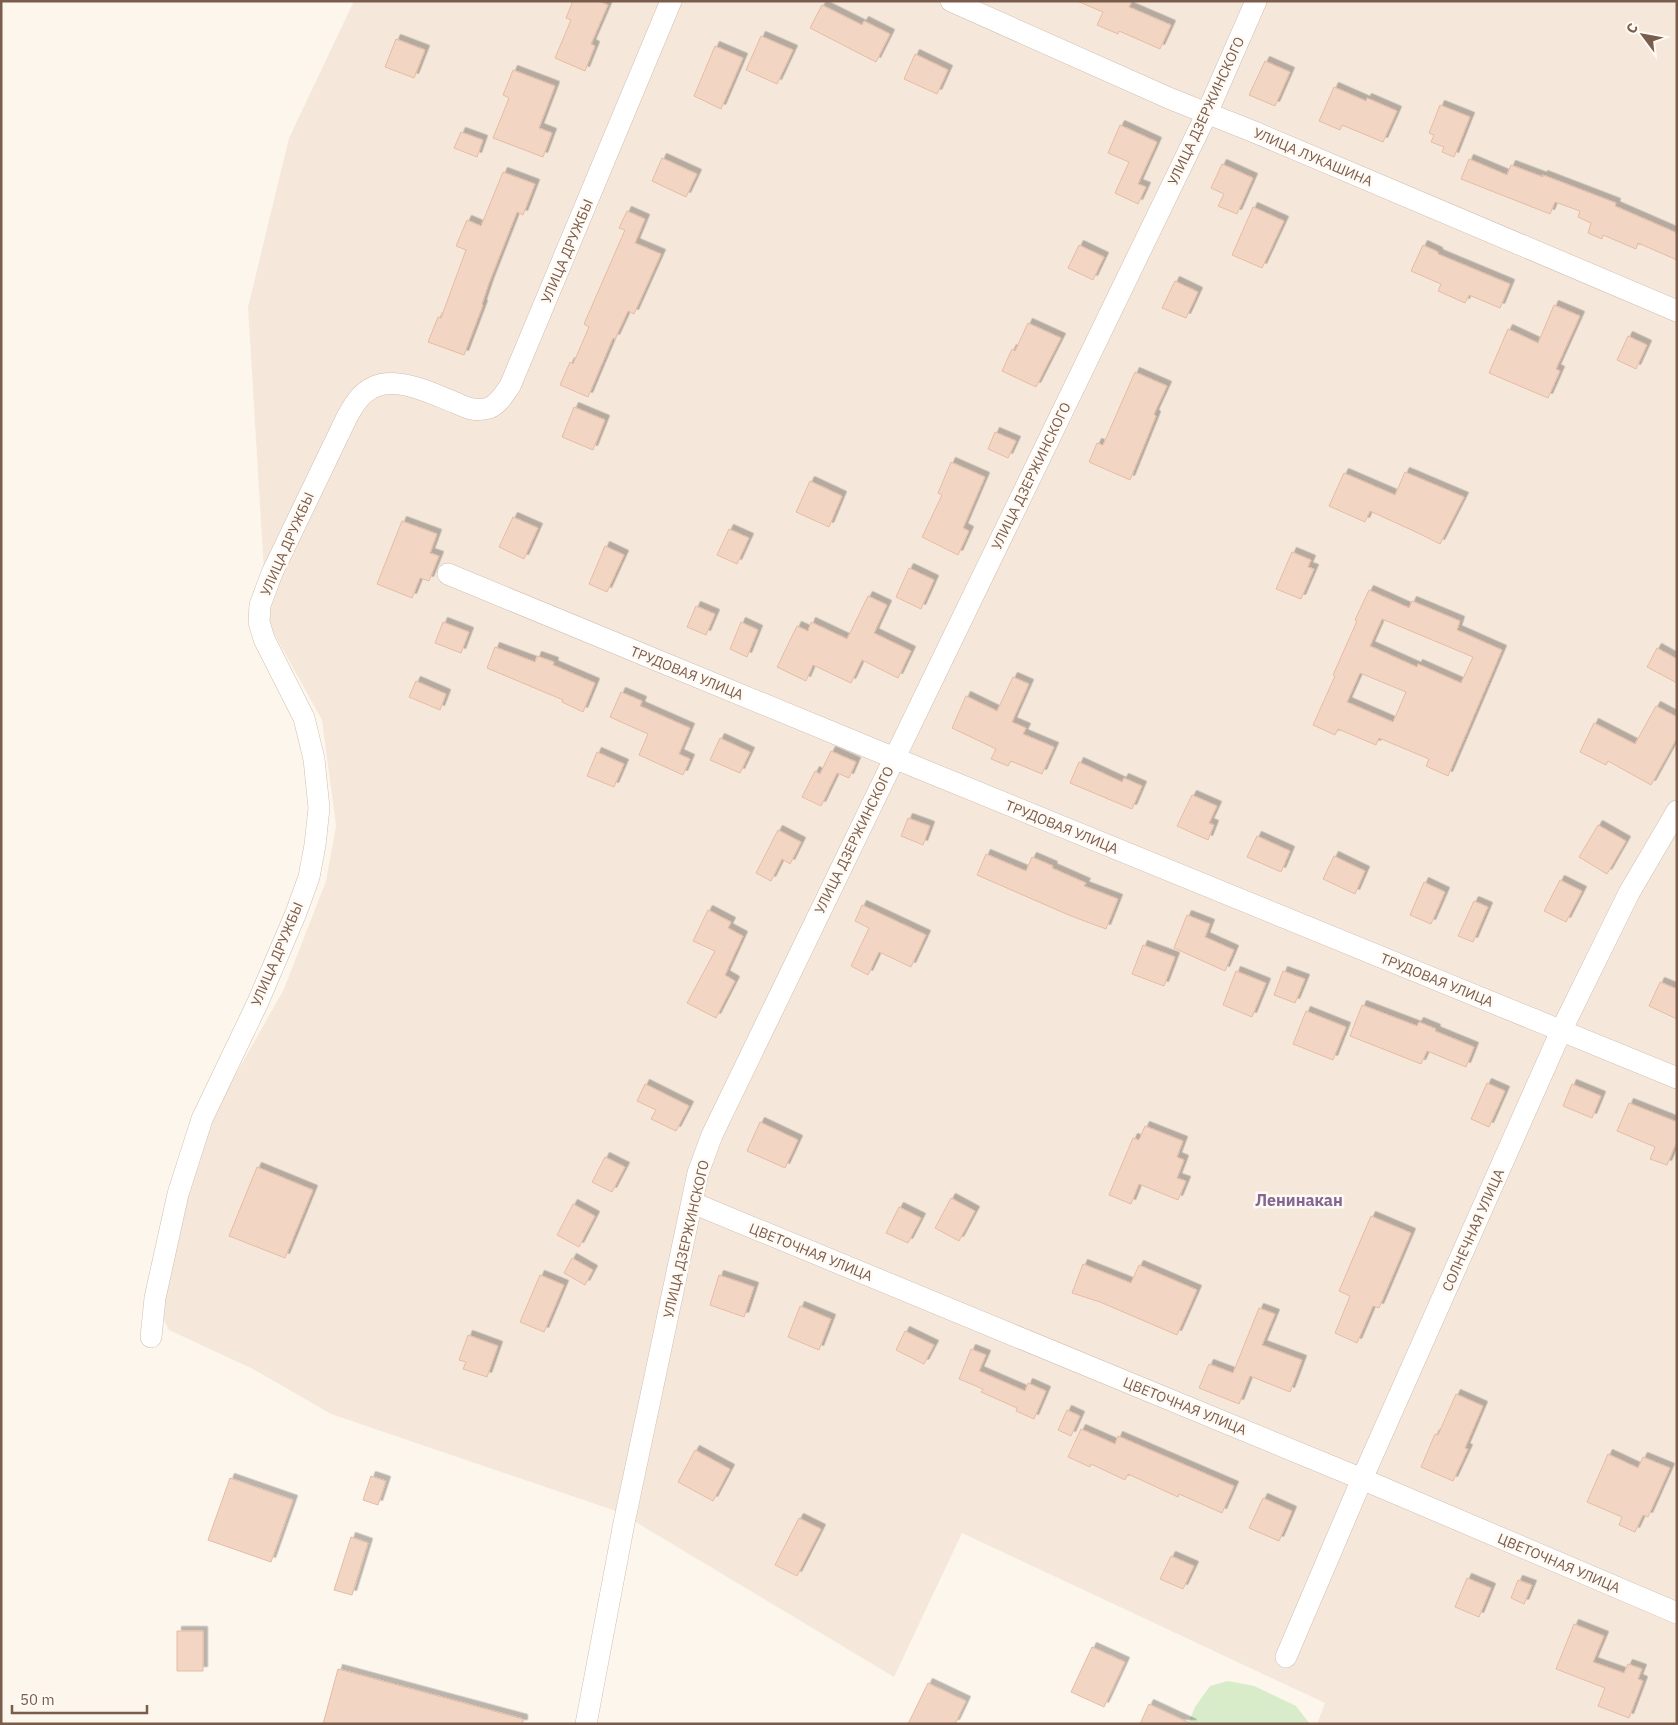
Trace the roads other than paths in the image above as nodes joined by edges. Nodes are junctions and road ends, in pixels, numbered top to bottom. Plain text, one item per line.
1 (671, 1) edge
2 (951, 1) edge
3 (1256, 1) edge
4 (1207, 113) junction
5 (1677, 311) edge
6 (448, 574) dead end
7 (894, 758) junction
8 (1677, 811) edge
9 (1561, 1031) junction
10 (1677, 1078) edge
11 (693, 1203) junction
12 (151, 1337) dead end
13 (1362, 1479) junction
14 (1677, 1613) edge
15 (1286, 1657) dead end
16 (586, 1724) edge

1 - 12 street, УЛИЦА ДРУЖБЫ
2 - 4 street, УЛИЦА ЛУКАШИНА
3 - 4 street, УЛИЦА ДЗЕРЖИНСКОГО
4 - 5 street, УЛИЦА ЛУКАШИНА
4 - 7 street, УЛИЦА ДЗЕРЖИНСКОГО
6 - 7 street, ТРУДОВАЯ УЛИЦА
7 - 9 street, ТРУДОВАЯ УЛИЦА
7 - 11 street, УЛИЦА ДЗЕРЖИНСКОГО
8 - 9 street, СОЛНЕЧНАЯ УЛИЦА
9 - 10 street, ТРУДОВАЯ УЛИЦА
9 - 13 street, СОЛНЕЧНАЯ УЛИЦА
11 - 13 street, ЦВЕТОЧНАЯ УЛИЦА
11 - 16 street, УЛИЦА ДЗЕРЖИНСКОГО
13 - 14 street, ЦВЕТОЧНАЯ УЛИЦА
13 - 15 street, СОЛНЕЧНАЯ УЛИЦА

